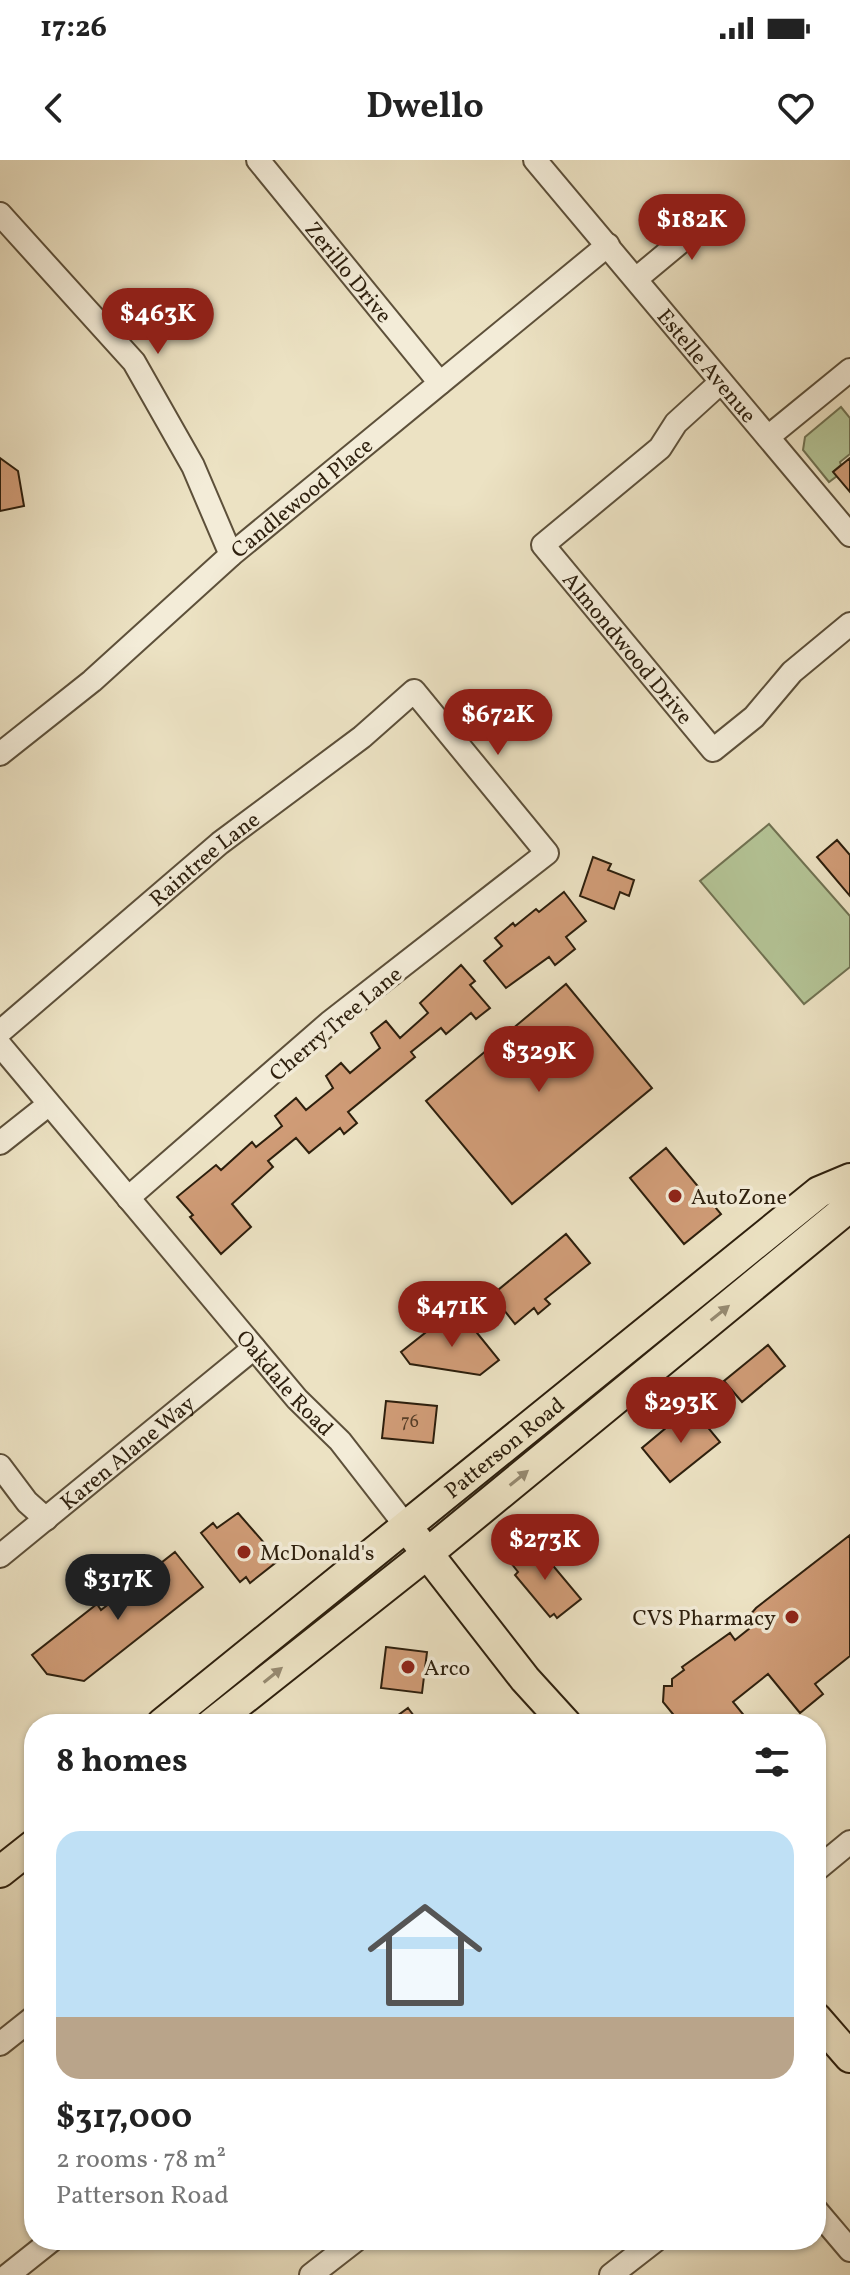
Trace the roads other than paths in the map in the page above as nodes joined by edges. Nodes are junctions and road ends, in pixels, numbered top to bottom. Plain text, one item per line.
1 (258, 160) edge
2 (535, 160) edge
3 (719, 210) dead end
4 (0, 214) edge
5 (608, 245) junction
6 (636, 279) junction
7 (850, 370) edge
8 (721, 382) junction
9 (440, 383) junction
10 (768, 437) junction
11 (850, 535) edge
12 (231, 555) junction
13 (850, 624) edge
14 (414, 691) joint
15 (0, 754) edge
16 (0, 1032) edge
17 (0, 1045) edge
18 (48, 1105) junction
19 (0, 1143) edge
20 (850, 1179) edge
21 (128, 1198) junction
22 (850, 1201) edge
23 (254, 1348) junction
24 (0, 1466) edge
25 (46, 1519) junction
26 (406, 1526) junction
27 (428, 1553) junction
28 (0, 1556) edge
29 (174, 1714) edge
30 (225, 1714) edge
31 (557, 1714) edge
32 (847, 1851) edge
33 (24, 1853) edge
34 (826, 1864) edge
35 (0, 1872) edge
36 (24, 2025) edge
37 (826, 2029) edge
38 (0, 2044) edge
39 (850, 2057) edge
40 (826, 2222) edge
41 (39, 2250) edge
42 (343, 2250) edge
43 (643, 2250) edge
44 (850, 2250) edge
45 (8, 2275) edge
46 (311, 2275) edge
47 (611, 2275) edge

1 - 9 street, Zerillo Drive
2 - 5 street, Estelle Avenue
3 - 6 street
4 - 12 street
5 - 6 street, Estelle Avenue
5 - 9 street, Candlewood Place
6 - 8 street, Estelle Avenue
7 - 10 street
8 - 10 street, Estelle Avenue
8 - 13 street, Almondwood Drive
9 - 12 street, Candlewood Place
10 - 11 street, Estelle Avenue
12 - 15 street, Candlewood Place
14 - 16 street, Raintree Lane
14 - 21 street, Cherry Tree Lane
17 - 18 street, Oakdale Road
18 - 19 street
18 - 21 street, Oakdale Road
20 - 26 main road, Patterson Road
21 - 23 street, Oakdale Road
27 -> 22 main road, Patterson Road
23 - 25 street, Karen Alane Way
23 - 26 street, Oakdale Road
24 - 25 street
25 - 28 street, Karen Alane Way
26 - 27 main road, Oakdale Road
26 - 29 main road, Patterson Road
30 -> 27 main road, Patterson Road
27 - 31 main road, Oakdale Road
32 - 34 street
33 - 35 main road
36 - 38 street
37 - 39 main road
40 - 44 street
41 - 45 street
42 - 46 street
43 - 47 street

